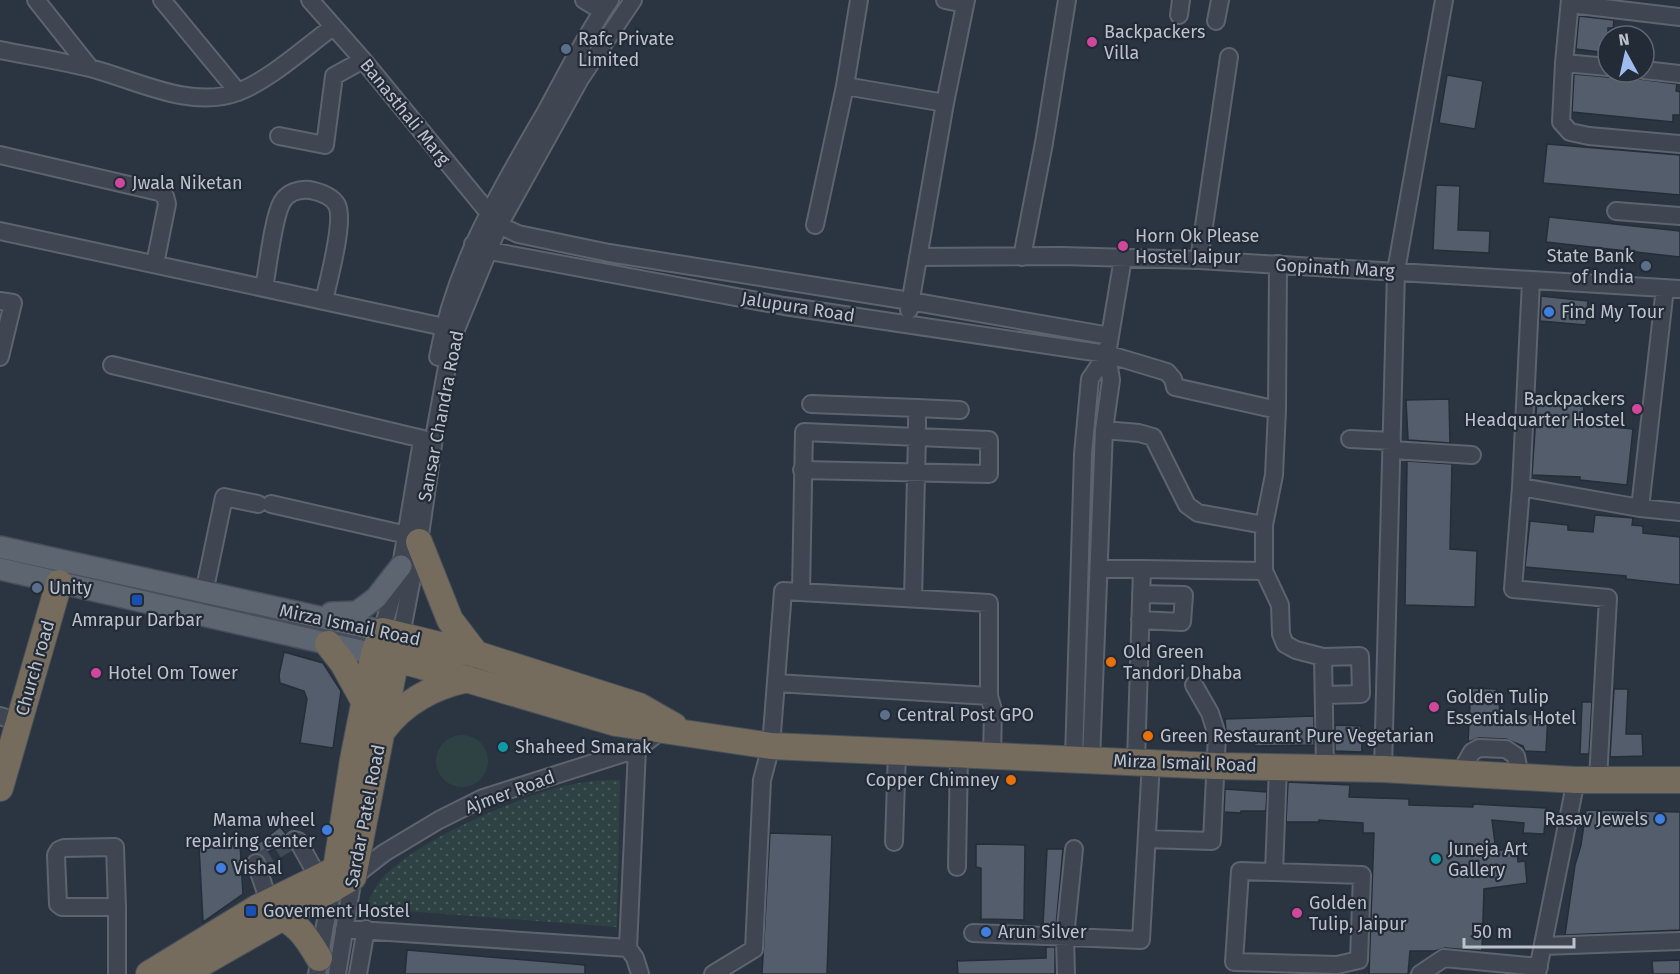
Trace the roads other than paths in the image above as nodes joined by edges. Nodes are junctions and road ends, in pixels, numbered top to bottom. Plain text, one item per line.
1 (36, 0) edge
2 (162, 0) edge
3 (310, 0) edge
4 (585, 0) edge
5 (633, 0) edge
6 (859, 0) edge
7 (945, 0) edge
8 (1067, 0) edge
9 (1220, 0) edge
10 (1444, 0) edge
11 (965, 2) edge
12 (1570, 2) edge
13 (606, 6) edge
14 (1680, 17) edge
15 (1216, 21) dead end
16 (333, 27) junction
17 (0, 50) edge
18 (1229, 57) dead end
19 (363, 60) junction
20 (1564, 63) junction
21 (1596, 66) edge
22 (90, 68) junction
23 (1656, 71) edge
24 (1680, 74) edge
25 (845, 86) junction
26 (238, 92) junction
27 (945, 104) junction
28 (279, 136) dead end
29 (1680, 144) edge
30 (0, 155) edge
31 (1616, 211) dead end
32 (1680, 216) edge
33 (494, 219) junction
34 (815, 225) dead end
35 (0, 231) edge
36 (473, 244) junction
37 (490, 251) junction
38 (918, 257) junction
39 (1022, 257) junction
40 (1123, 258) junction
41 (1199, 260) junction
42 (155, 264) junction
43 (1278, 264) junction
44 (1396, 271) junction
45 (1531, 281) junction
46 (264, 288) junction
47 (1672, 288) edge
48 (0, 301) edge
49 (324, 301) junction
50 (910, 301) junction
51 (906, 323) junction
52 (444, 327) junction
53 (1110, 336) junction
54 (1107, 354) junction
55 (0, 357) edge
56 (112, 365) dead end
57 (811, 404) dead end
58 (917, 408) junction
59 (960, 410) dead end
60 (1277, 410) junction
61 (1104, 430) junction
62 (917, 437) junction
63 (423, 439) junction
64 (1350, 439) dead end
65 (1392, 446) junction
66 (1472, 454) dead end
67 (802, 470) junction
68 (916, 472) junction
69 (1521, 487) junction
70 (1640, 508) junction
71 (1680, 512) edge
72 (1264, 525) junction
73 (413, 538) junction
74 (0, 547) edge
75 (401, 566) junction
76 (0, 569) edge
77 (1099, 569) junction
78 (1142, 569) junction
79 (1264, 571) junction
80 (59, 583) junction
81 (140, 590) junction
82 (801, 591) junction
83 (204, 593) junction
84 (1141, 594) junction
85 (913, 598) junction
86 (303, 614) junction
87 (1140, 620) junction
88 (328, 644) junction
89 (388, 644) junction
90 (476, 654) junction
91 (1323, 657) junction
92 (468, 679) junction
93 (776, 683) junction
94 (1194, 685) dead end
95 (1324, 695) junction
96 (989, 696) junction
97 (365, 703) junction
98 (10, 719) edge
99 (674, 729) junction
100 (382, 732) junction
101 (771, 746) junction
102 (637, 749) junction
103 (897, 752) junction
104 (959, 755) junction
105 (992, 756) junction
106 (1082, 759) junction
107 (1143, 762) junction
108 (1216, 766) junction
109 (1278, 767) junction
110 (1325, 768) junction
111 (1383, 769) junction
112 (1587, 779) junction
113 (1680, 780) edge
114 (0, 788) edge
115 (1147, 839) junction
116 (294, 840) dead end
117 (894, 842) dead end
118 (1074, 849) dead end
119 (256, 863) dead end
120 (957, 867) dead end
121 (1274, 872) junction
122 (339, 875) junction
123 (117, 907) junction
124 (269, 909) junction
125 (344, 929) junction
126 (366, 929) junction
127 (973, 933) dead end
128 (1065, 937) junction
129 (1680, 941) edge
130 (1543, 946) junction
131 (628, 948) junction
132 (324, 969) edge
133 (1538, 970) edge
134 (117, 974) edge
135 (149, 974) edge
136 (183, 974) edge
137 (358, 974) edge
138 (640, 974) edge
139 (712, 974) edge
140 (1066, 974) edge
141 (1420, 974) edge

1 - 22 street
2 - 26 street
3 - 16 street, Banasthali Marg
4 - 13 street
5 - 33 street, Sansar Chandra Road
6 - 25 street
7 - 11 street
8 - 39 street
9 - 15 street
10 - 44 street
11 - 27 street
12 - 14 street
12 - 20 street
13 - 33 street, Sansar Chandra Road
16 - 19 street, Banasthali Marg
16 - 26 street
17 - 22 street
18 - 41 street
19 - 28 street
19 - 33 street, Banasthali Marg
20 - 21 street
20 - 29 street
22 - 26 street
23 - 24 street
25 - 27 street
25 - 34 street
27 - 38 street
30 - 42 street
31 - 32 street
33 - 36 street, Sansar Chandra Road
33 - 37 street, Sansar Chandra Road
33 - 50 street, Jalupura Road
35 - 42 street
36 - 37 street, Jalupura Road
36 - 52 street, Sansar Chandra Road
37 - 51 street, Jalupura Road
37 - 73 street, Sansar Chandra Road
38 - 39 street, Gopinath Marg
38 - 50 street
39 - 40 street, Gopinath Marg
40 - 41 street, Gopinath Marg
40 - 53 street
41 - 43 street, Gopinath Marg
42 - 46 street
43 - 44 street, Gopinath Marg
43 - 60 street
44 - 45 street, Gopinath Marg
44 - 65 street
45 - 47 street, Gopinath Marg
45 - 69 street
46 - 49 street
46 - 49 street
47 - 70 street
48 - 55 street
49 - 52 street
50 - 51 street
50 - 53 street, Jalupura Road
51 - 54 street, Jalupura Road
52 - 63 street, Sansar Chandra Road
53 - 54 street
54 - 60 street, Jalupura Road
54 - 61 street
54 - 106 street
56 - 63 street
57 - 58 street
58 - 59 street
58 - 62 street
60 - 72 street
61 - 72 street
61 - 77 street
62 - 67 street
62 - 68 street
62 - 68 street
63 - 73 street, Sansar Chandra Road
64 - 65 street
65 - 66 street
65 - 111 street
67 - 68 street
67 - 82 street
68 - 85 street
69 - 70 street
69 - 112 street
70 - 71 street
72 - 79 street
73 - 75 street, Sansar Chandra Road
73 - 83 street
73 - 89 street, Sansar Chandra Road
73 - 90 highway
74 - 81 main road, Mirza Ismail Road
75 - 86 main road
75 - 89 street, Sansar Chandra Road
76 - 80 main road, Mirza Ismail Road
77 - 78 street
77 - 106 street
78 - 79 street
78 - 84 street
79 - 91 street
80 - 81 main road, Mirza Ismail Road
80 - 98 highway, Church road
81 - 83 main road, Mirza Ismail Road
81 - 88 main road, Mirza Ismail Road
82 - 85 street
82 - 93 street
83 - 86 main road, Mirza Ismail Road
84 - 87 street
84 - 87 street
85 - 96 street
86 - 89 main road, Mirza Ismail Road
87 - 107 street
88 - 89 main road, Mirza Ismail Road
88 - 97 highway
89 - 90 highway, Mirza Ismail Road
89 - 92 highway, Mirza Ismail Road
89 - 97 highway, Sardar Patel Road
89 - 100 highway, Sardar Patel Road
90 - 99 highway, Mirza Ismail Road
91 - 95 street
91 - 95 street
92 - 99 highway, Mirza Ismail Road
92 - 100 highway
93 - 96 street
93 - 101 street
94 - 108 street
95 - 110 street
96 - 105 street
97 - 122 highway, Sardar Patel Road
98 - 114 highway, Church road
99 - 101 highway, Mirza Ismail Road
99 - 102 street, Ajmer Road
100 - 122 highway, Sardar Patel Road
101 - 103 highway, Mirza Ismail Road
101 - 139 street
102 - 122 street, Ajmer Road
102 - 131 street
103 - 104 highway, Mirza Ismail Road
103 - 117 street
104 - 105 highway, Mirza Ismail Road
104 - 120 street
105 - 106 highway, Mirza Ismail Road
106 - 107 highway, Mirza Ismail Road
107 - 108 highway, Mirza Ismail Road
107 - 115 street
108 - 109 highway, Mirza Ismail Road
108 - 115 street
109 - 110 highway, Mirza Ismail Road
109 - 121 street
110 - 111 highway, Mirza Ismail Road
111 - 112 highway, Mirza Ismail Road
112 - 113 highway, Mirza Ismail Road
112 - 130 street
115 - 128 street
116 - 122 street
118 - 128 street
119 - 124 street
121 - 121 street
122 - 124 highway
122 - 125 street, Sardar Patel Road
122 - 132 street
123 - 123 street
123 - 134 street
124 - 132 highway
124 - 135 highway
124 - 136 highway
125 - 126 street
125 - 132 street, Sardar Patel Road
126 - 131 street
126 - 137 street
127 - 128 street
128 - 140 street
129 - 130 street
130 - 133 street
131 - 138 street
133 - 141 street

